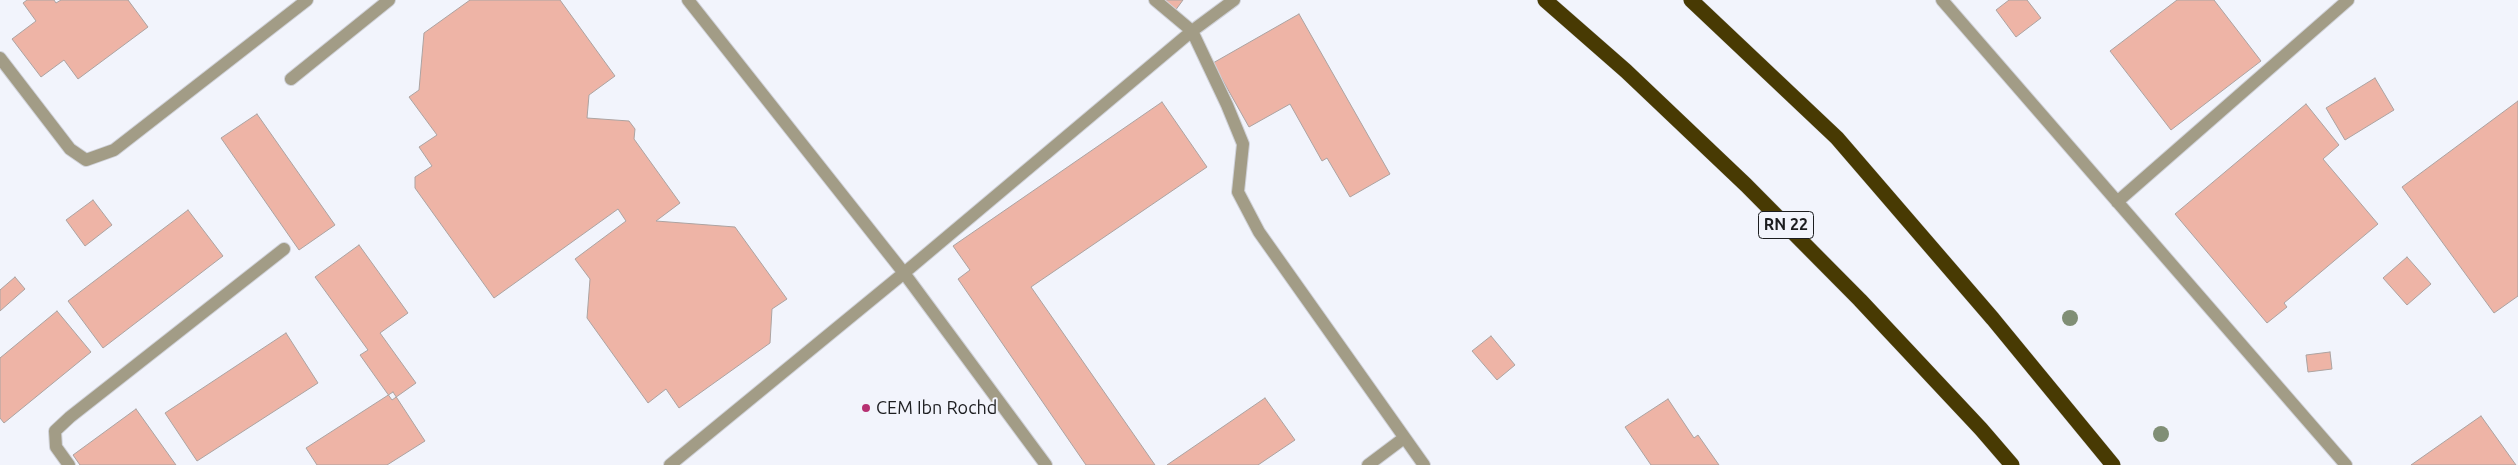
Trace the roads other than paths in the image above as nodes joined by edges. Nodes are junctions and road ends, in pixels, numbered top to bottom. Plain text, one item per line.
1 (306, 0) edge
2 (389, 0) edge
3 (688, 0) edge
4 (1155, 0) edge
5 (1234, 0) edge
6 (1545, 0) edge
7 (1691, 0) edge
8 (1942, 0) edge
9 (2348, 0) edge
10 (1192, 31) junction
11 (0, 58) edge
12 (291, 78) dead end
13 (2117, 202) junction
14 (284, 249) dead end
15 (904, 273) junction
16 (1404, 438) junction
17 (69, 465) edge
18 (670, 465) edge
19 (1046, 465) edge
20 (1368, 465) edge
21 (1424, 465) edge
22 (2012, 465) edge
23 (2113, 465) edge
24 (2346, 465) edge

1 - 11 street
2 - 12 street
3 - 15 street
4 - 10 street
5 - 10 street
6 - 22 highway, RN 22
7 - 23 highway
8 - 13 street
9 - 13 street
10 - 15 street
10 - 16 street
13 - 24 street
14 - 17 street
15 - 18 street
15 - 19 street
16 - 20 street
16 - 21 street

